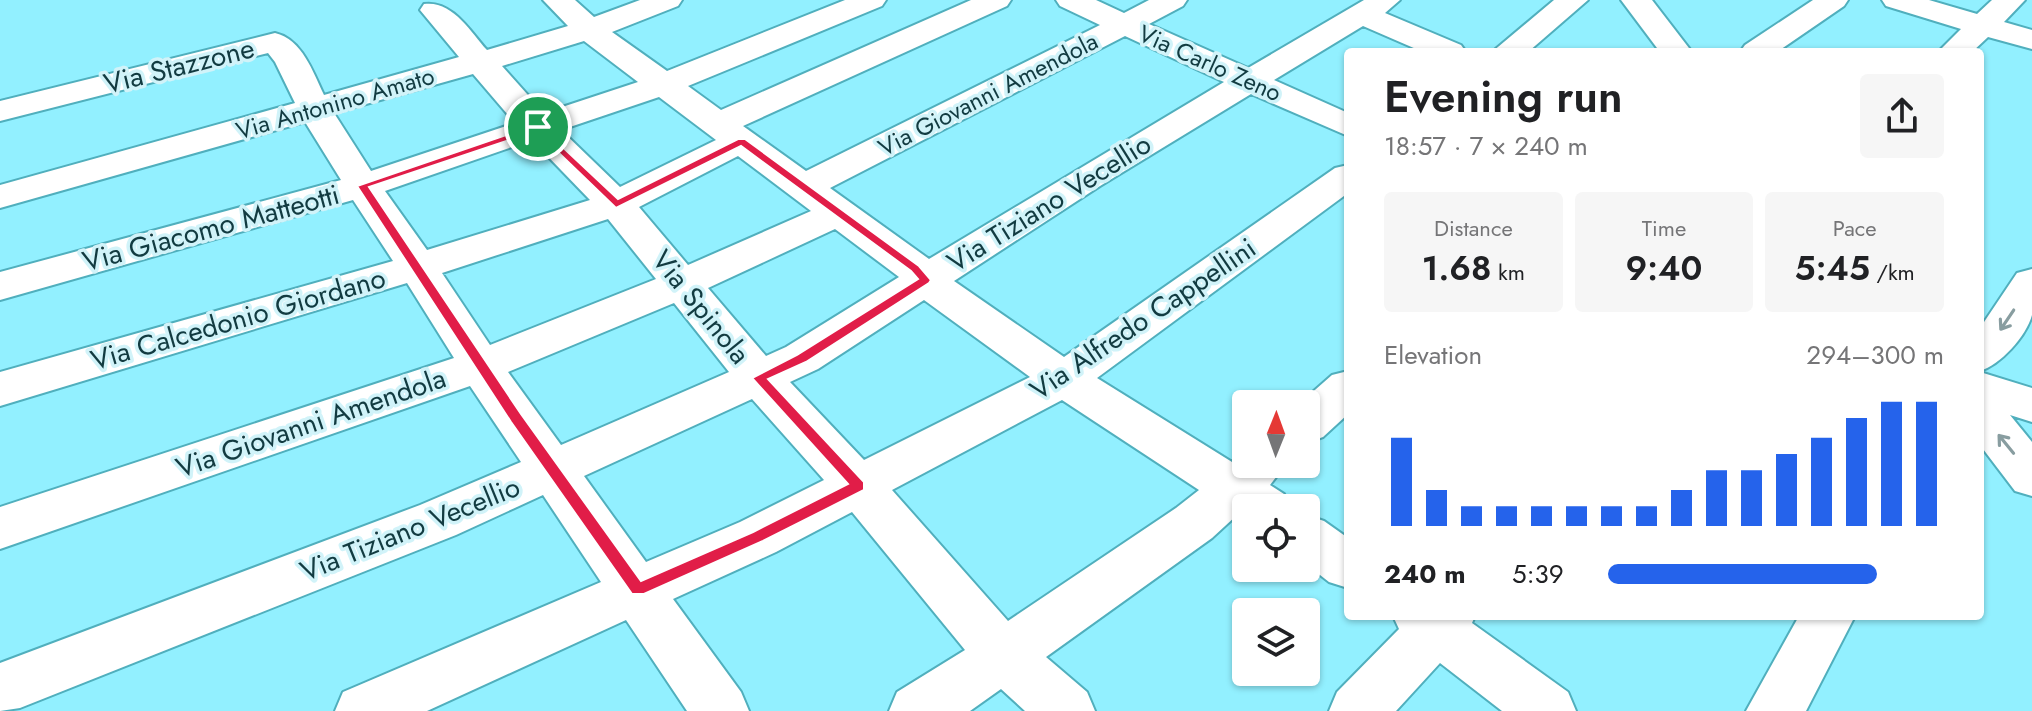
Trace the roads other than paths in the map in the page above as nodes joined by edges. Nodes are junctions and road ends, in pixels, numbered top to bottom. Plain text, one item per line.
1 (558, 0) edge
2 (667, 0) edge
3 (871, 0) edge
4 (996, 0) edge
5 (1071, 0) edge
6 (1172, 0) edge
7 (1573, 0) edge
8 (1636, 0) edge
9 (1833, 0) edge
10 (1897, 0) edge
11 (2010, 0) edge
12 (1373, 7) edge
13 (435, 10) dead end
14 (1125, 24) junction
15 (1983, 26) junction
16 (589, 30) junction
17 (2032, 40) edge
18 (1443, 48) edge
19 (1513, 48) edge
20 (1673, 48) edge
21 (1762, 48) edge
22 (1958, 48) edge
23 (479, 62) junction
24 (1249, 81) junction
25 (664, 84) junction
26 (315, 110) junction
27 (0, 111) edge
28 (1344, 124) edge
29 (538, 127) junction
30 (730, 132) junction
31 (1344, 179) edge
32 (362, 186) junction
33 (0, 197) edge
34 (822, 200) junction
35 (616, 204) junction
36 (417, 267) junction
37 (925, 280) junction
38 (2032, 283) edge
39 (682, 284) junction
40 (0, 286) edge
41 (1984, 351) edge
42 (480, 366) junction
43 (759, 378) junction
44 (1064, 379) junction
45 (0, 389) edge
46 (1984, 390) edge
47 (1344, 391) edge
48 (2032, 405) edge
49 (1320, 412) edge
50 (1984, 416) edge
51 (552, 470) junction
52 (2032, 477) edge
53 (859, 486) junction
54 (1254, 486) edge
55 (0, 528) edge
56 (1320, 546) edge
57 (1344, 563) edge
58 (638, 589) junction
59 (1435, 620) edge
60 (1826, 620) edge
61 (1003, 655) junction
62 (0, 689) edge
63 (1782, 709) edge
64 (364, 711) edge
65 (720, 711) edge
66 (918, 711) edge
67 (1066, 711) edge
68 (1358, 711) edge
69 (1547, 711) edge

1 - 16 street
2 - 16 street, Via Antonino Amato
3 - 25 street, Via Giacomo Matteotti
4 - 30 street, Via Calcedonio Giordano
5 - 14 street, Via Carlo Zeno
6 - 14 street, Via Giovanni Amendola
7 - 19 street
8 - 20 street
9 - 21 street
10 - 15 street
11 - 15 street
12 - 18 street
12 - 24 street, Via Tiziano Vecellio
13 - 23 street, Via Spinola
14 - 24 street, Via Carlo Zeno
14 - 34 street, Via Giovanni Amendola
15 - 17 street
15 - 22 street
16 - 23 street, Via Antonino Amato
16 - 25 street
23 - 26 street, Via Antonino Amato
23 - 29 street, Via Spinola
24 - 28 street, Via Carlo Zeno
24 - 37 street, Via Tiziano Vecellio
25 - 29 street, Via Giacomo Matteotti
25 - 30 street
26 - 27 street, Via Stazzone
26 - 32 street, Via Stazzone
26 - 33 street, Via Antonino Amato
29 - 32 street, Via Giacomo Matteotti
29 - 35 street, Via Spinola
30 - 34 street
30 - 35 street, Via Calcedonio Giordano
31 - 44 street, Via Alfredo Cappellini
32 - 36 street, Via Stazzone
32 - 40 street, Via Giacomo Matteotti
34 - 37 street
34 - 39 street, Via Giovanni Amendola
35 - 36 street, Via Calcedonio Giordano
35 - 39 street, Via Spinola
36 - 42 street, Via Stazzone
36 - 45 street, Via Calcedonio Giordano
37 - 43 street, Via Tiziano Vecellio
37 - 44 street
38 -> 41 street
39 - 42 street, Via Giovanni Amendola
39 - 43 street, Via Spinola
42 - 51 street, Via Stazzone
42 - 55 street, Via Giovanni Amendola
43 - 51 street, Via Tiziano Vecellio
43 - 53 street, Via Spinola
44 - 53 street, Via Alfredo Cappellini
44 - 54 street
46 - 48 street
47 - 49 street
52 -> 50 street
51 - 58 street, Via Stazzone
51 - 62 street, Via Tiziano Vecellio
53 - 58 street, Via Alfredo Cappellini
53 - 61 street, Via Spinola
54 - 61 street
56 - 57 street
58 - 64 street, Via Alfredo Cappellini
58 - 65 street, Via Stazzone
59 - 68 street
59 - 69 street
60 - 63 street
61 - 66 street
61 - 67 street, Via Spinola

